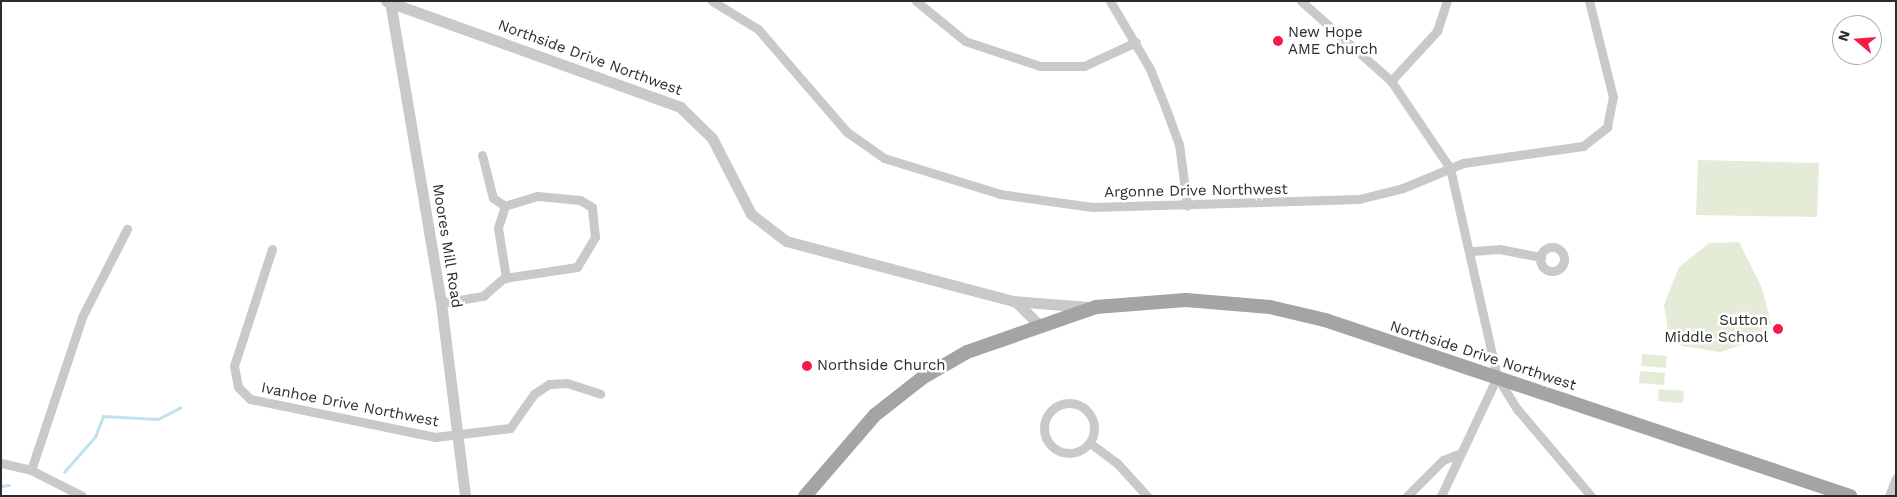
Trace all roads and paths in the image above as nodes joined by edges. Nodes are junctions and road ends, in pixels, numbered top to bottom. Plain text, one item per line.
1 (712, 1) edge
2 (916, 1) edge
3 (1110, 1) edge
4 (1301, 1) edge
5 (1446, 1) edge
6 (1589, 1) edge
7 (389, 2) edge
8 (1136, 42) junction
9 (1391, 81) junction
10 (482, 155) dead end
11 (1450, 168) junction
12 (1187, 205) junction
13 (505, 206) junction
14 (127, 230) dead end
15 (272, 249) dead end
16 (1472, 251) junction
17 (1541, 257) dead end
18 (506, 278) junction
19 (1013, 301) junction
20 (441, 303) junction
21 (1031, 303) junction
22 (1096, 307) junction
23 (1041, 323) junction
24 (985, 346) junction
25 (1497, 377) junction
26 (600, 394) dead end
27 (456, 436) junction
28 (1090, 443) junction
29 (1459, 454) junction
30 (1, 463) edge
31 (32, 470) junction
32 (1896, 478) edge
33 (82, 496) edge
34 (465, 496) edge
35 (805, 496) edge
36 (815, 496) edge
37 (1148, 496) edge
38 (1408, 496) edge
39 (1441, 496) edge
40 (1591, 496) edge
41 (1850, 496) edge
42 (1888, 496) edge

1 - 12 street, Argonne Drive Northwest
2 - 8 street
3 - 8 street
4 - 9 street
5 - 9 street
6 - 11 street, Argonne Drive Northwest
7 - 19 street, Northside Drive Northwest
7 - 20 street, Moores Mill Road
8 - 12 street
9 - 11 street
10 - 13 street
11 - 12 street, Argonne Drive Northwest
11 - 16 street
13 - 18 street
13 - 18 street
14 - 31 street
15 - 27 street, Ivanhoe Drive Northwest
16 - 17 street
16 - 25 street
18 - 20 street
19 - 21 street, Northside Drive Northwest
19 - 23 street, Northside Drive Northwest
20 - 27 street, Moores Mill Road
21 - 22 street, Northside Drive Northwest
21 - 23 street
22 - 23 main road, Northside Drive Northwest
22 - 25 main road, Northside Drive Northwest
23 - 24 main road
24 - 35 main road
24 - 36 main road
25 - 29 street
25 - 40 street
25 - 41 main road, Northside Drive Northwest
26 - 27 street, Ivanhoe Drive Northwest
27 - 34 street, Moores Mill Road
28 - 28 street
28 - 37 street
29 - 38 street
29 - 39 street
30 - 31 street
31 - 33 street
32 - 42 street

